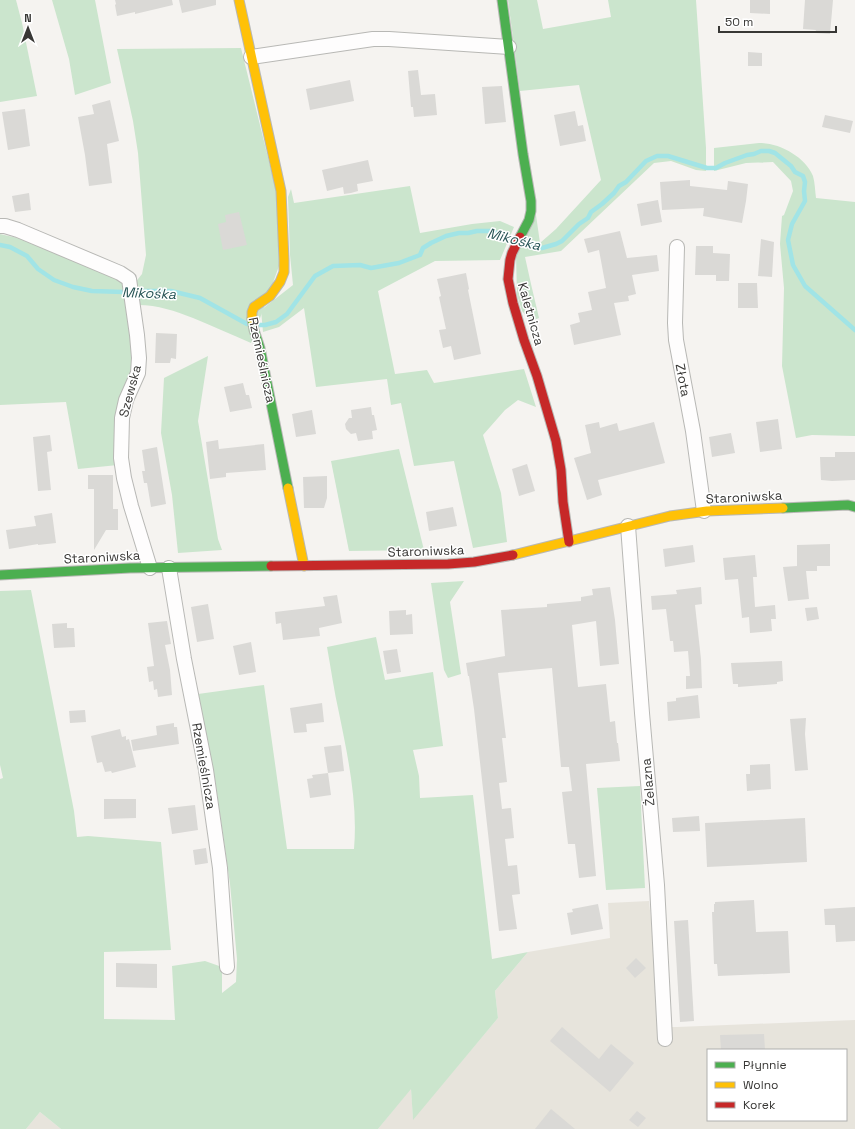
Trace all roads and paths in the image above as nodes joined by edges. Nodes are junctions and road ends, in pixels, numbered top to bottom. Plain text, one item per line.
1 (239, 0) edge
2 (502, 0) edge
3 (509, 47) junction
4 (251, 57) junction
5 (0, 226) edge
6 (677, 247) dead end
7 (853, 505) edge
8 (704, 512) junction
9 (628, 526) junction
10 (569, 542) junction
11 (304, 566) junction
12 (150, 568) junction
13 (169, 568) junction
14 (0, 575) edge
15 (227, 967) dead end
16 (665, 1039) dead end

1 - 4 street, Rzemieślnicza
2 - 3 street, Kaletnicza
3 - 4 street
3 - 10 street, Kaletnicza
4 - 11 street, Rzemieślnicza
5 - 12 street, Szewska
6 - 8 street, Złota
7 - 8 street, Staroniwska
8 - 9 street, Staroniwska
9 - 10 street, Staroniwska
9 - 16 street, Żelazna
10 - 11 street, Staroniwska
11 - 13 street, Staroniwska
12 - 13 street, Staroniwska
12 - 14 street, Staroniwska
13 - 15 street, Rzemieślnicza

